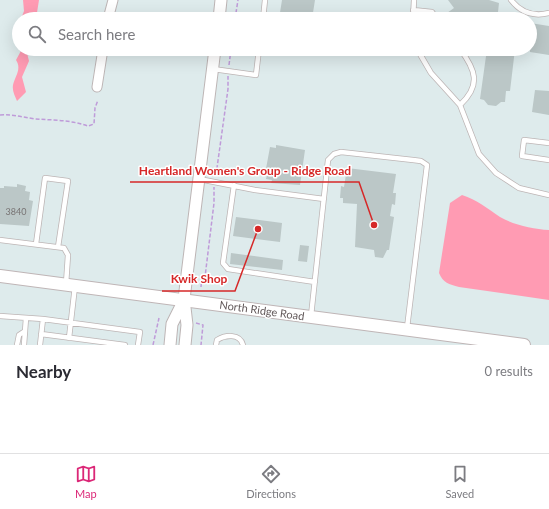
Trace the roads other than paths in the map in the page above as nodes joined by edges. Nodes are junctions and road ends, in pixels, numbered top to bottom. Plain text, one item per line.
1 (113, 0) edge
2 (221, 0) edge
3 (265, 0) edge
4 (414, 0) edge
5 (511, 0) edge
6 (414, 10) joint
7 (110, 12) edge
8 (220, 12) edge
9 (264, 12) edge
10 (432, 12) edge
11 (524, 12) edge
12 (549, 13) edge
13 (537, 15) edge
14 (102, 56) edge
15 (214, 56) edge
16 (258, 56) edge
17 (421, 56) edge
18 (465, 56) edge
19 (213, 69) junction
20 (97, 87) dead end
21 (460, 105) junction
22 (549, 143) edge
23 (549, 160) edge
24 (199, 179) junction
25 (234, 185) junction
26 (549, 195) edge
27 (324, 199) junction
28 (0, 240) edge
29 (36, 244) junction
30 (58, 247) junction
31 (0, 276) edge
32 (315, 282) junction
33 (71, 285) junction
34 (184, 299) junction
35 (0, 316) edge
36 (311, 316) junction
37 (26, 318) junction
38 (43, 320) junction
39 (70, 323) junction
40 (407, 329) junction
41 (25, 331) junction
42 (41, 334) junction
43 (68, 338) junction
44 (17, 345) edge
45 (24, 345) edge
46 (40, 345) edge
47 (125, 345) edge
48 (138, 345) edge
49 (170, 345) edge
50 (184, 345) edge
51 (216, 345) edge
52 (244, 345) edge
53 (524, 345) edge

1 - 7 street
2 - 8 street
3 - 9 lane
4 - 6 lane
5 - 11 lane
6 - 10 lane
12 - 13 lane
14 - 20 street
15 - 19 street
16 - 19 lane
17 - 21 lane
18 - 21 lane
19 - 24 street
21 - 26 lane
22 - 23 lane
24 - 25 lane
24 - 34 street
25 - 27 lane
25 - 32 lane
27 - 32 lane
27 - 40 lane
28 - 29 lane
29 - 30 lane
29 - 30 lane
30 - 33 lane
31 - 33 main road, North Ridge Road
32 - 36 lane
33 - 34 main road, North Ridge Road
33 - 39 lane
34 - 36 main road, North Ridge Road
34 - 49 street
34 - 50 street
35 - 37 lane
36 - 40 main road, North Ridge Road
37 - 38 lane
37 - 41 lane
38 - 39 lane
38 - 42 lane
39 - 43 lane
39 - 48 lane
40 - 53 main road, North Ridge Road
41 - 44 lane
41 - 45 lane
42 - 43 lane
42 - 46 lane
43 - 47 lane
51 - 52 lane

